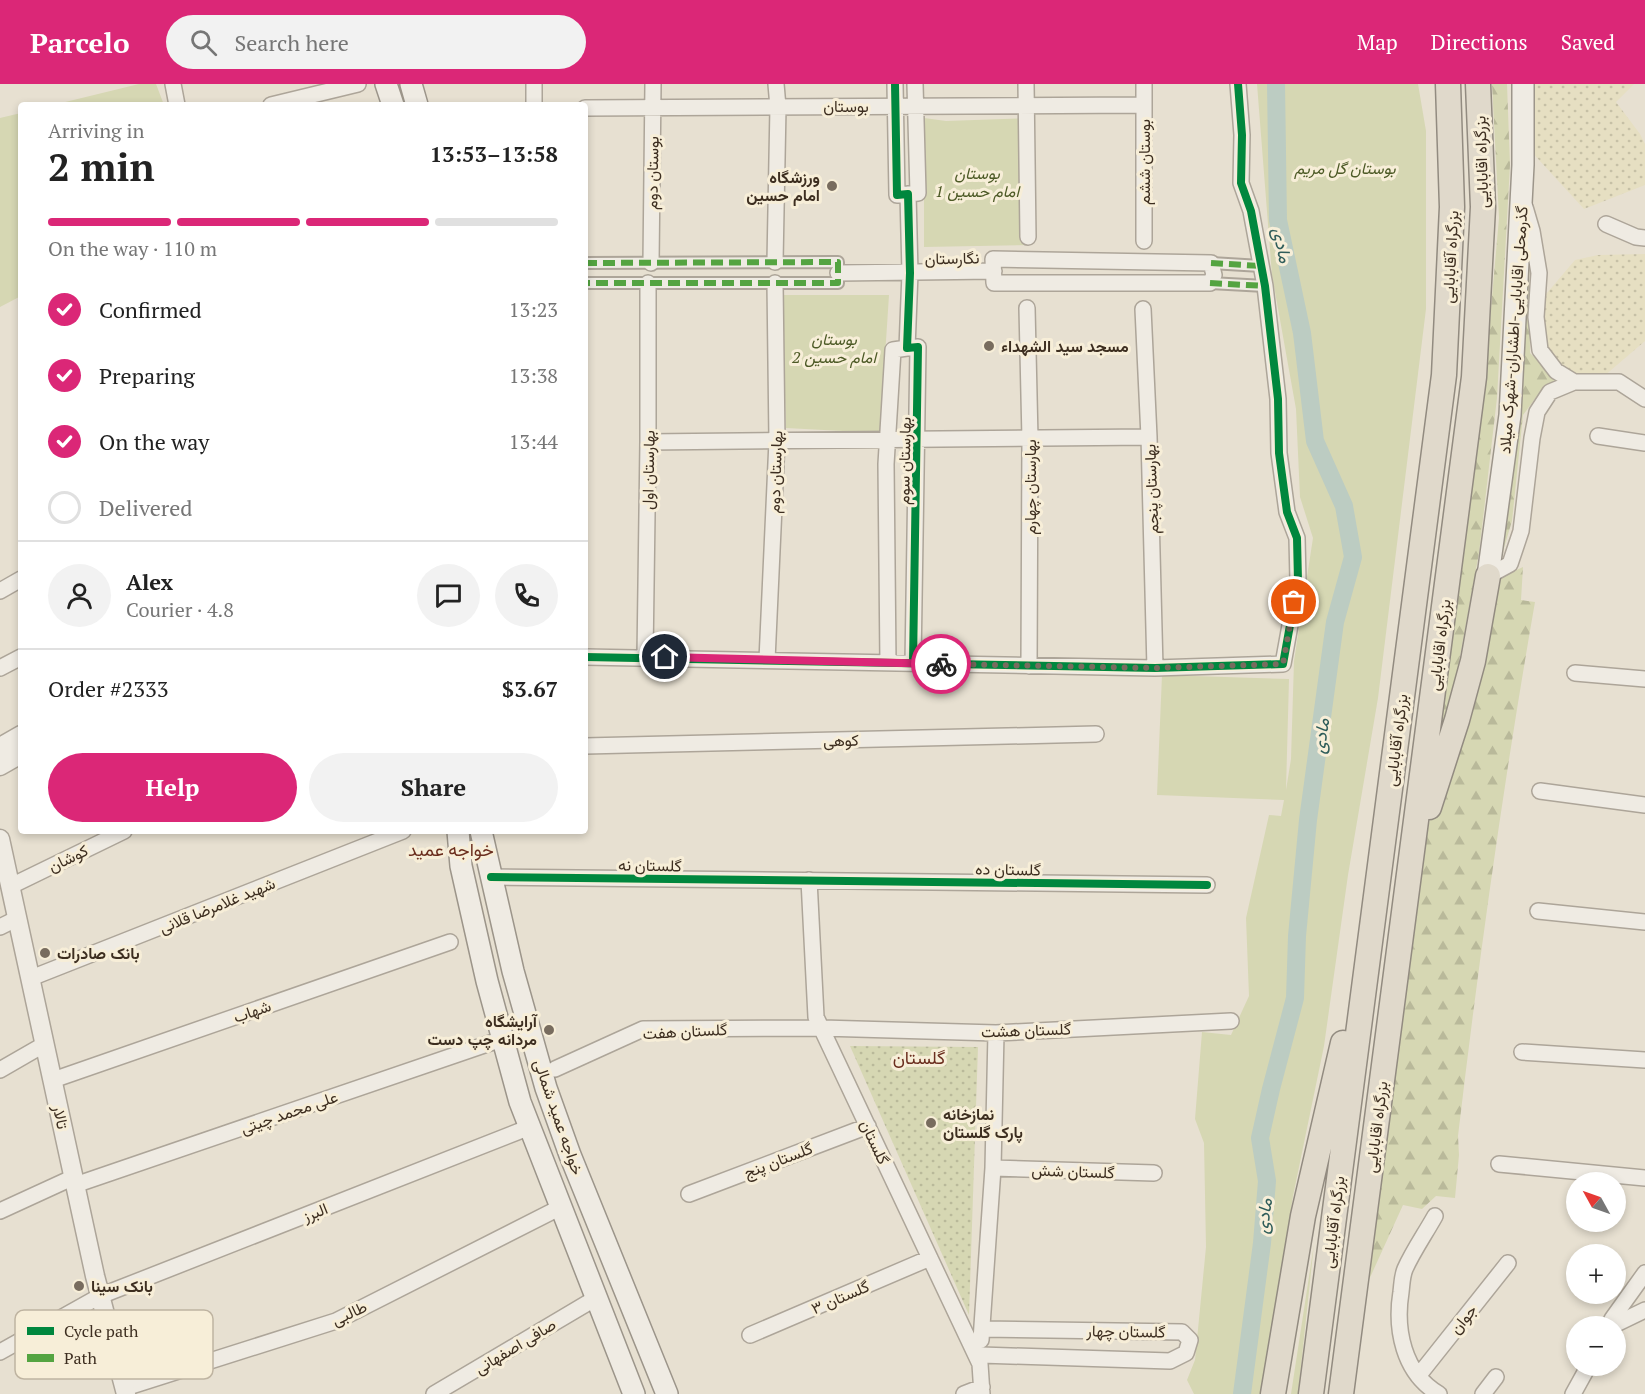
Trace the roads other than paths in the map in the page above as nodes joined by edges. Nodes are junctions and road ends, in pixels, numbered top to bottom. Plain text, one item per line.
1 (173, 84) edge
2 (358, 84) edge
3 (386, 84) edge
4 (411, 84) edge
5 (534, 84) edge
6 (652, 84) edge
7 (776, 84) edge
8 (895, 84) edge
9 (915, 84) edge
10 (1026, 84) edge
11 (1144, 84) edge
12 (1238, 84) edge
13 (1448, 84) edge
14 (1478, 84) edge
15 (1523, 84) edge
16 (176, 102) edge
17 (283, 102) edge
18 (392, 102) edge
19 (416, 102) edge
20 (534, 102) edge
21 (1026, 105) junction
22 (1143, 105) junction
23 (895, 106) junction
24 (915, 106) junction
25 (778, 107) junction
26 (588, 108) edge
27 (653, 108) junction
28 (908, 194) junction
29 (1522, 198) junction
30 (1606, 224) dead end
31 (1028, 237) dead end
32 (1645, 238) edge
33 (1144, 241) dead end
34 (775, 262) junction
35 (588, 263) edge
36 (651, 263) junction
37 (1211, 263) junction
38 (1261, 266) junction
39 (994, 271) junction
40 (910, 273) junction
41 (838, 278) junction
42 (588, 283) edge
43 (648, 283) junction
44 (775, 283) junction
45 (1210, 283) junction
46 (1265, 286) junction
47 (1027, 308) dead end
48 (1143, 309) dead end
49 (907, 348) junction
50 (1574, 382) junction
51 (1645, 399) edge
52 (1598, 436) dead end
53 (1149, 437) junction
54 (1030, 439) junction
55 (887, 440) junction
56 (918, 440) junction
57 (777, 441) junction
58 (648, 442) junction
59 (1645, 443) edge
60 (1488, 576) junction
61 (18, 581) edge
62 (0, 591) edge
63 (588, 657) edge
64 (645, 657) junction
65 (18, 659) edge
66 (767, 660) junction
67 (888, 663) junction
68 (913, 663) junction
69 (1029, 666) junction
70 (0, 668) edge
71 (1155, 668) junction
72 (1575, 673) dead end
73 (1645, 679) edge
74 (1096, 734) dead end
75 (18, 737) edge
76 (588, 746) edge
77 (0, 747) edge
78 (18, 756) edge
79 (0, 766) edge
80 (1540, 791) dead end
81 (1645, 805) edge
82 (118, 834) edge
83 (395, 834) edge
84 (458, 834) edge
85 (482, 834) edge
86 (0, 839) edge
87 (1411, 863) junction
88 (461, 866) junction
89 (489, 869) junction
90 (809, 880) junction
91 (1208, 885) dead end
92 (11, 886) junction
93 (1374, 910) junction
94 (1538, 911) dead end
95 (18, 918) junction
96 (1645, 922) edge
97 (0, 927) edge
98 (450, 942) dead end
99 (31, 978) junction
100 (1231, 1021) dead end
101 (822, 1028) junction
102 (996, 1033) junction
103 (502, 1039) junction
104 (45, 1044) junction
105 (1522, 1053) dead end
106 (1645, 1060) edge
107 (555, 1069) dead end
108 (0, 1070) edge
109 (53, 1080) junction
110 (868, 1126) junction
111 (530, 1127) junction
112 (1499, 1164) dead end
113 (993, 1168) junction
114 (1154, 1173) dead end
115 (1645, 1178) edge
116 (75, 1181) junction
117 (689, 1194) dead end
118 (1366, 1204) junction
119 (561, 1207) junction
120 (0, 1211) edge
121 (1435, 1216) dead end
122 (930, 1258) junction
123 (1508, 1263) dead end
124 (1645, 1273) edge
125 (100, 1296) junction
126 (596, 1298) junction
127 (75, 1310) edge
128 (104, 1310) edge
129 (1645, 1310) edge
130 (1615, 1316) edge
131 (1626, 1319) edge
132 (982, 1329) junction
133 (750, 1335) dead end
134 (15, 1344) edge
135 (0, 1352) edge
136 (980, 1360) junction
137 (213, 1362) edge
138 (1419, 1375) junction
139 (1582, 1376) edge
140 (1496, 1377) dead end
141 (161, 1379) edge
142 (982, 1390) edge
143 (125, 1391) edge
144 (434, 1394) edge
145 (634, 1394) edge
146 (667, 1394) edge
147 (964, 1394) edge
148 (1273, 1394) edge
149 (1311, 1394) edge
150 (1341, 1394) edge
151 (1358, 1394) edge
152 (1438, 1394) edge
153 (1483, 1394) edge
154 (1573, 1394) edge

1 - 16 street
2 - 17 street
3 - 18 main road
4 - 19 main road
5 - 20 street
6 - 27 street, بوستان دوم
7 - 25 street
8 - 23 street
9 - 24 street
10 - 21 street
11 - 22 street, بوستان ششم
12 - 38 street
13 - 93 highway, بزرگراه آقابابایی
14 - 87 highway, بزرگراه اقابابایی
15 - 29 main road, گذرمحلی اقابابایی-اطشاران-شهرک میلاد
21 - 22 street, بوستان
21 - 24 street, بوستان
21 - 31 street
22 - 33 street, بوستان ششم
23 - 24 street, بوستان
23 - 25 street, بوستان
23 - 28 street
24 - 28 street
25 - 27 street, بوستان
25 - 34 street
26 - 27 street, بوستان
27 - 36 street, بوستان دوم
28 - 40 street
29 - 50 street
29 - 60 main road, گذرمحلی اقابابایی-اطشاران-شهرک میلاد
30 - 32 street
34 - 36 street
34 - 41 street
35 - 36 street
37 - 38 street
37 - 39 street, نگارستان
37 - 45 street
38 - 46 street
39 - 40 street, نگارستان
39 - 45 street, نگارستان
40 - 41 street, نگارستان
40 - 49 street
41 - 44 street, نگارستان
42 - 43 street, نگارستان
43 - 44 street, نگارستان
43 - 58 street, بهارستان اول
44 - 57 street, بهارستان دوم
45 - 46 street
46 - 71 street
47 - 54 street, بهارستان چهارم
48 - 53 street, بهارستان پنجم
49 - 55 street, بهارستان سوم
49 - 56 street, بهارستان سوم
50 - 51 street
50 - 60 street
52 - 59 street
53 - 54 street
53 - 71 street, بهارستان پنجم
54 - 56 street
54 - 69 street, بهارستان چهارم
55 - 56 street
55 - 57 street
55 - 67 street, بهارستان سوم
56 - 68 street, بهارستان سوم
57 - 58 street
57 - 66 street, بهارستان دوم
58 - 64 street, بهارستان اول
60 - 87 highway
61 - 62 street
63 - 64 street
64 - 66 street
65 - 70 street
66 - 67 street
67 - 68 street
68 - 69 street
69 - 71 street
72 - 73 street
74 - 76 street, کوهی
75 - 77 street
78 - 79 street
80 - 81 street
82 - 92 street, کوشان
83 - 99 street, شهید غلامرضا قلانی
84 - 88 main road, خواجه عمید شمالی
85 - 89 main road, خواجه عمید شمالی
86 - 92 street, تالار
87 - 118 highway, بزرگراه اقابابایی
88 - 89 main road
88 - 103 main road, خواجه عمید شمالی
89 - 90 street, گلستان نه
89 - 146 main road, خواجه عمید شمالی
90 - 91 street, گلستان ده
90 - 101 street, گلستان
92 - 95 street, تالار
93 - 148 highway
93 - 149 highway, بزرگراه آقابابایی
94 - 96 street
95 - 97 street
95 - 99 street, تالار
98 - 109 street, شهاب
99 - 104 street, تالار
100 - 102 street, گلستان هشت
101 - 102 street, گلستان هشت
101 - 107 street, گلستان هفت
101 - 110 street, گلستان
102 - 113 street
103 - 111 main road, خواجه عمید شمالی
103 - 116 street, علی محمد چیتی
104 - 108 street
104 - 109 street, تالار
105 - 106 street
109 - 116 street, تالار
110 - 117 street, گلستان پنج
110 - 122 street, گلستان
111 - 119 main road, خواجه عمید شمالی
111 - 125 street, البرز
112 - 115 street
113 - 114 street, گلستان شش
113 - 132 street
116 - 120 street, علی محمد چیتی
116 - 125 street, تالار
118 - 150 highway, بزرگراه آقابابایی
118 - 151 highway
119 - 126 main road, خواجه عمید شمالی
119 - 137 street, طالبی
121 - 138 street
122 - 133 street, گلستان ۳
122 - 136 street, گلستان
123 - 138 street, جوان
124 - 130 street
125 - 127 street, البرز
125 - 128 street, تالار
126 - 144 street, صافی اصفهانی
126 - 145 main road, خواجه عمید شمالی
129 - 131 street
132 - 136 street
132 - 136 street, گلستان چهار
134 - 135 street, البرز
136 - 142 street, گلستان
138 - 152 street
139 - 154 street
140 - 153 street
141 - 143 street, طالبی
142 - 147 street

